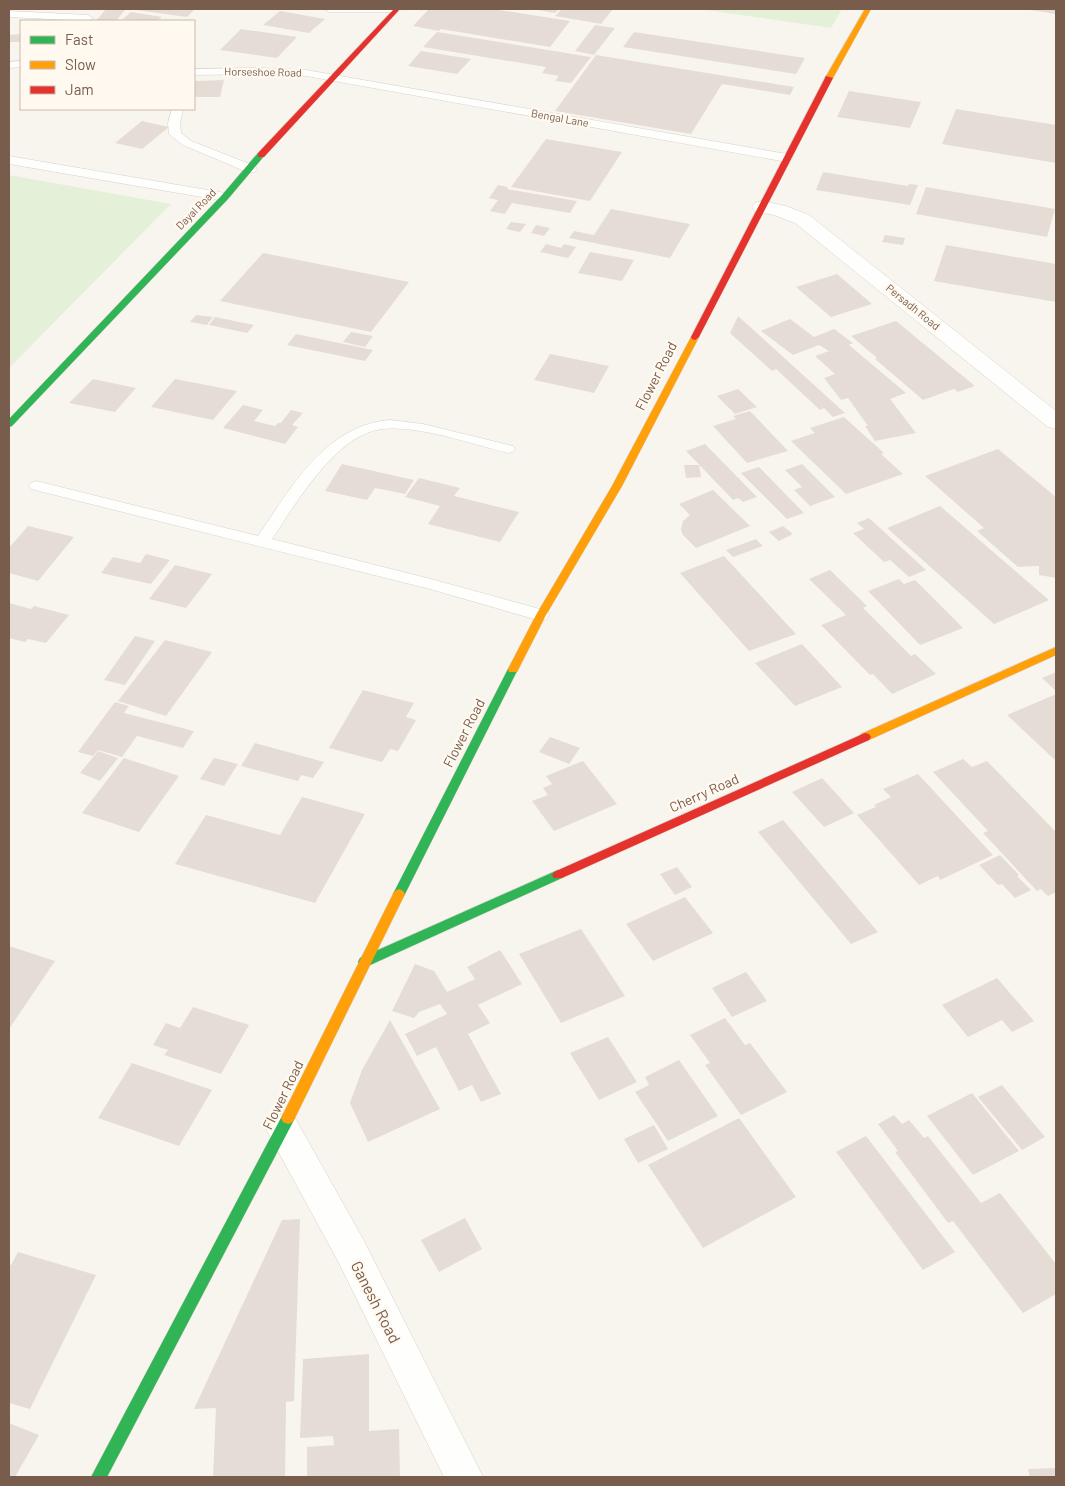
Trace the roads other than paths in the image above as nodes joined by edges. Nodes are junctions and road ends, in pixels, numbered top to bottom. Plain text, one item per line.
1 (329, 9) edge
2 (397, 9) edge
3 (868, 9) edge
4 (9, 14) edge
5 (88, 18) dead end
6 (195, 72) edge
7 (332, 77) junction
8 (177, 110) edge
9 (787, 158) junction
10 (9, 160) edge
11 (251, 168) junction
12 (225, 197) junction
13 (762, 207) junction
14 (1056, 422) edge
15 (9, 424) edge
16 (508, 449) dead end
17 (36, 486) dead end
18 (262, 542) junction
19 (541, 615) junction
20 (1056, 651) edge
21 (364, 962) junction
22 (283, 1129) junction
23 (99, 1477) edge
24 (464, 1477) edge

1 - 2 lane
2 - 7 street, Dayal Road
3 - 9 street, Flower Road
4 - 5 lane
6 - 7 lane, Horseshoe Road
7 - 9 lane, Bengal Lane
7 - 11 street, Dayal Road
8 - 11 lane
9 - 13 street, Flower Road
10 - 12 lane
11 - 12 street, Dayal Road
12 - 15 street, Dayal Road
13 - 14 street, Persadh Road
13 - 19 street, Flower Road
16 - 18 lane
17 - 18 lane
18 - 19 lane
19 - 21 street, Flower Road
20 - 21 street, Cherry Road
21 - 22 street, Flower Road
22 - 23 street, Flower Road
22 - 24 street, Ganesh Road

